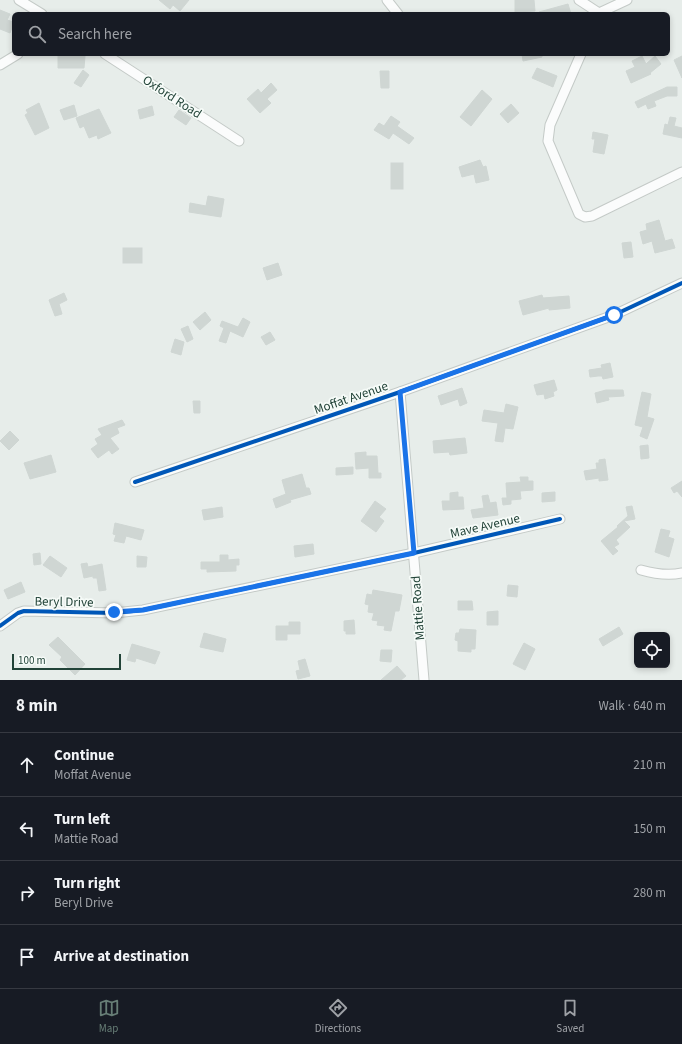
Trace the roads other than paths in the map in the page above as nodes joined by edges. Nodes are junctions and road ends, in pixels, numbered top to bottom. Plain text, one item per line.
1 (19, 0) edge
2 (387, 0) edge
3 (579, 0) edge
4 (628, 0) edge
5 (39, 12) edge
6 (396, 12) edge
7 (596, 12) edge
8 (603, 12) edge
9 (15, 56) edge
10 (108, 56) edge
11 (580, 56) edge
12 (0, 65) edge
13 (239, 141) dead end
14 (682, 172) edge
15 (682, 283) edge
16 (400, 392) junction
17 (135, 482) dead end
18 (560, 519) dead end
19 (414, 553) junction
20 (641, 570) dead end
21 (682, 573) edge
22 (0, 626) edge
23 (424, 680) edge

1 - 5 street
2 - 6 street
3 - 7 street
4 - 8 street
9 - 12 street
10 - 13 street, Oxford Road
11 - 14 street
15 - 16 street, Moffat Avenue
16 - 17 street, Moffat Avenue
16 - 19 street, Mattie Road
18 - 19 street, Mave Avenue
19 - 22 street, Beryl Drive
19 - 23 street, Mattie Road
20 - 21 street

